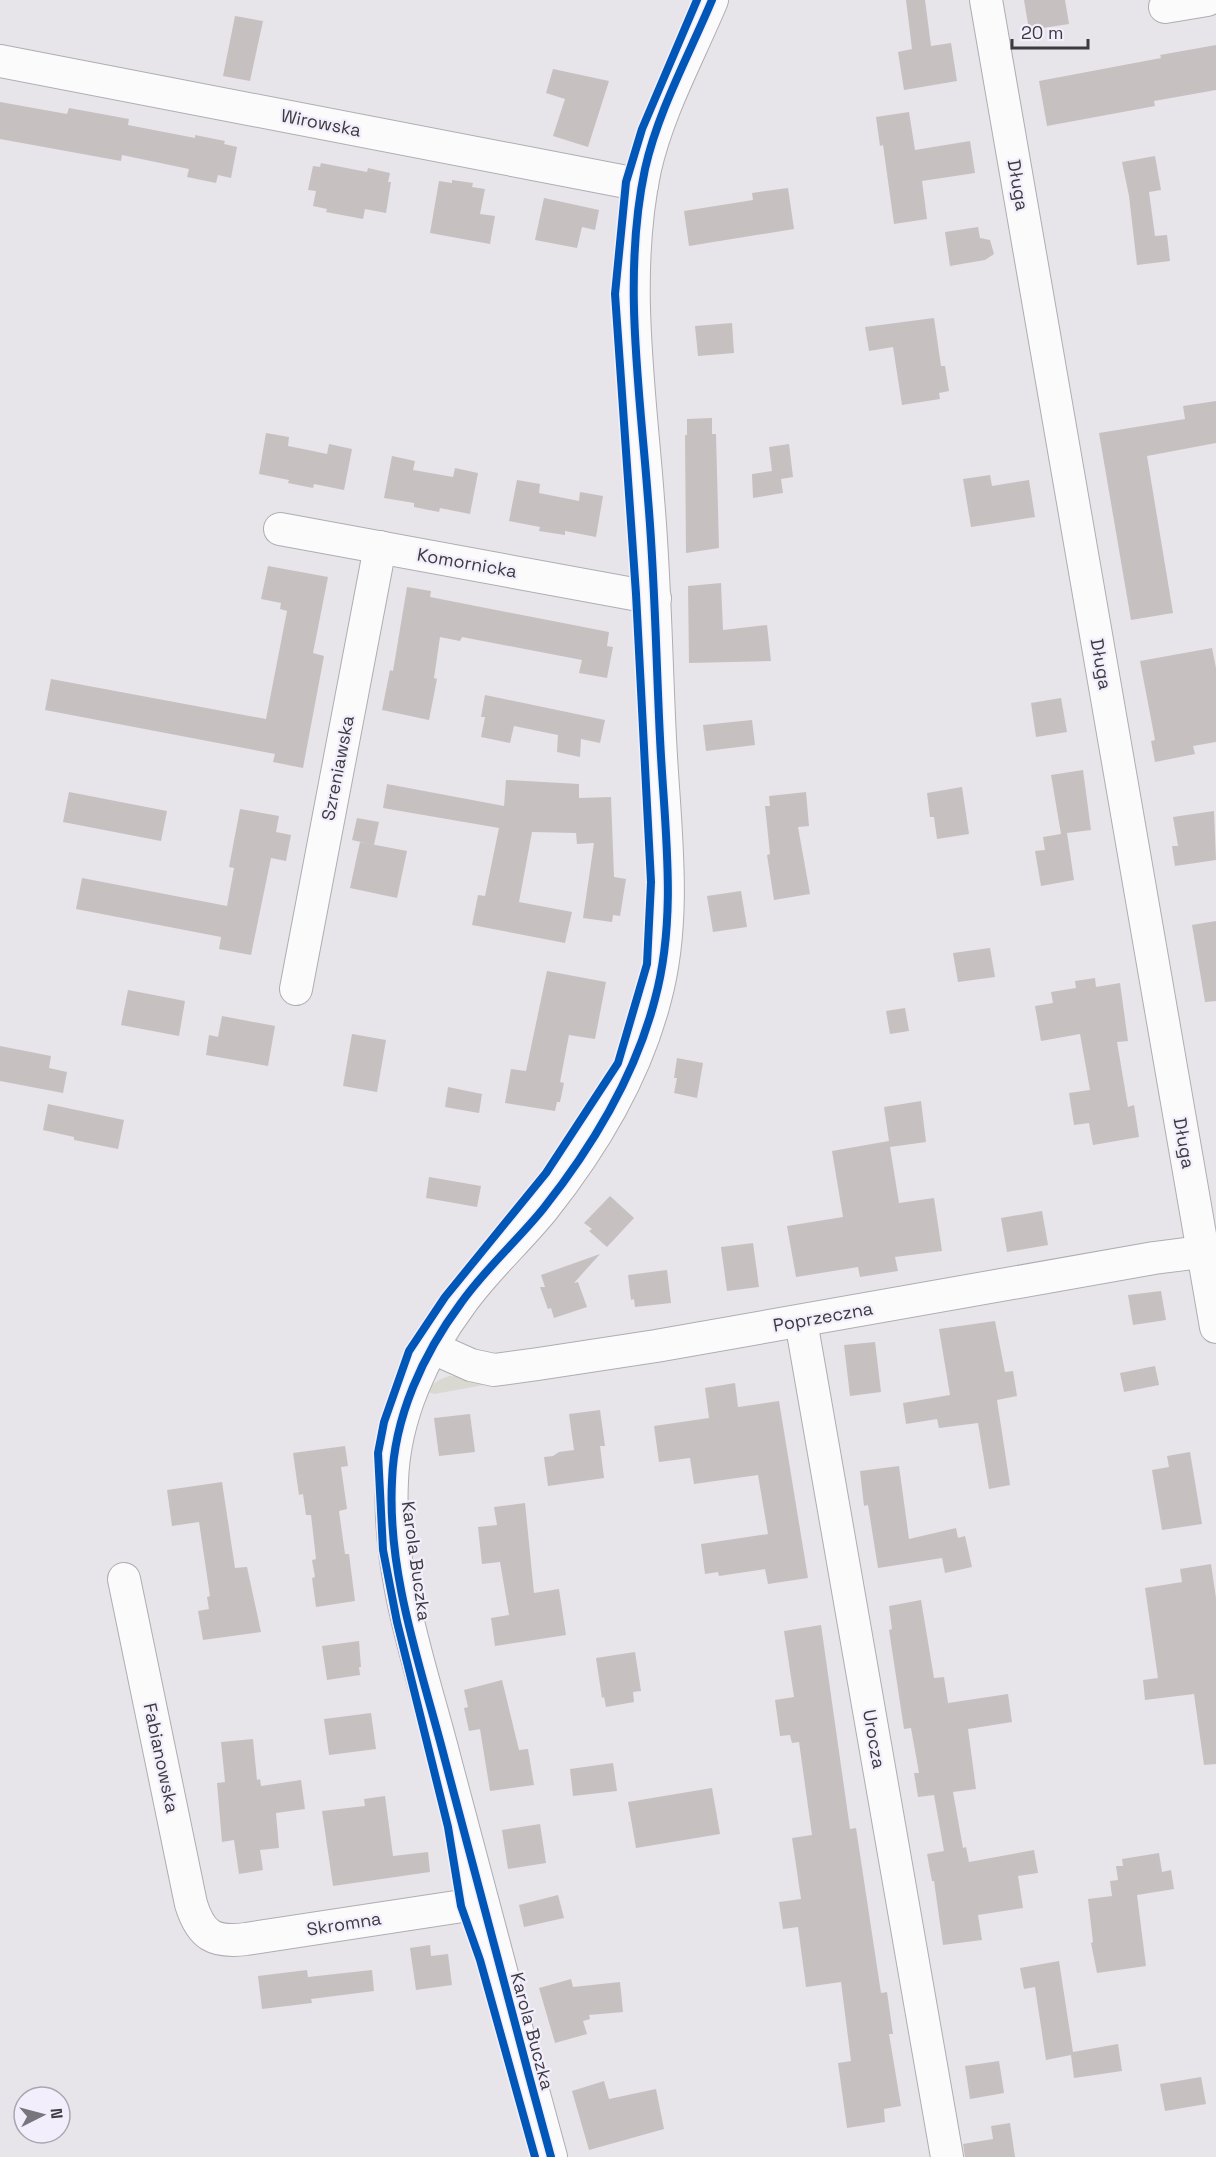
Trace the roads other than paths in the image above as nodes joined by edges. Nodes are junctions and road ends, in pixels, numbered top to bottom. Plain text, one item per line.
1 (712, 0) edge
2 (986, 0) edge
3 (1207, 0) edge
4 (1165, 7) dead end
5 (0, 60) edge
6 (642, 185) junction
7 (280, 529) dead end
8 (380, 547) junction
9 (654, 598) junction
10 (296, 988) dead end
11 (1209, 1251) edge
12 (801, 1321) junction
13 (1216, 1327) edge
14 (433, 1348) junction
15 (124, 1579) dead end
16 (482, 1903) junction
17 (206, 1934) joint
18 (551, 2157) edge
19 (947, 2157) edge

1 - 6 street, Karola Buczka
2 - 11 street, Długa
3 - 4 street
5 - 6 street, Wirowska
6 - 9 street, Karola Buczka
7 - 8 street, Komornicka
8 - 9 street, Komornicka
8 - 10 street, Szreniawska
9 - 14 street, Karola Buczka
11 - 12 street, Poprzeczna
11 - 13 street, Długa
12 - 14 street, Poprzeczna
12 - 19 street, Urocza
14 - 16 street, Karola Buczka
15 - 17 street, Fabianowska
16 - 17 street, Skromna
16 - 18 street, Karola Buczka

